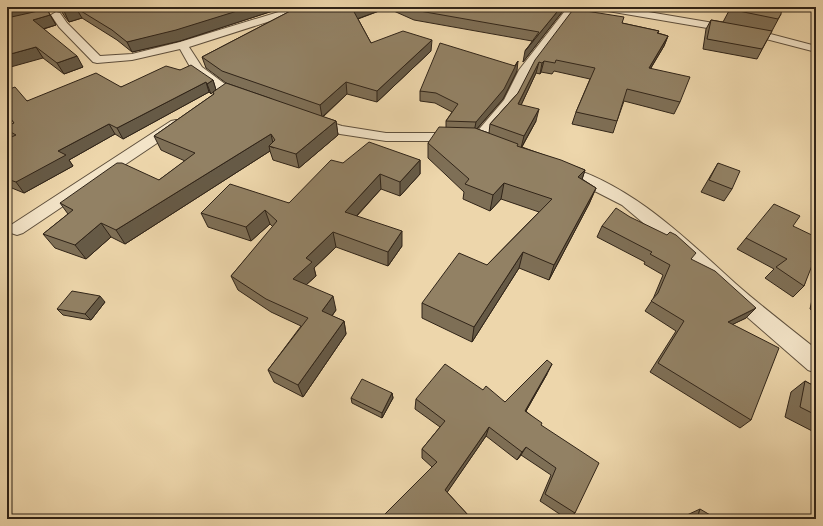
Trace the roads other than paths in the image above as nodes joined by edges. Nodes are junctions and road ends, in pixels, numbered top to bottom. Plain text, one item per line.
1 (305, 7) edge
2 (573, 7) edge
3 (602, 7) edge
4 (68, 12) edge
5 (183, 45) junction
6 (816, 49) edge
7 (256, 100) edge
8 (298, 115) edge
9 (188, 116) edge
10 (547, 164) edge
11 (17, 229) dead end
12 (816, 363) edge

1 - 5 street
2 - 8 street
3 - 6 street
4 - 5 street
5 - 7 street
9 - 11 street
10 - 12 street

